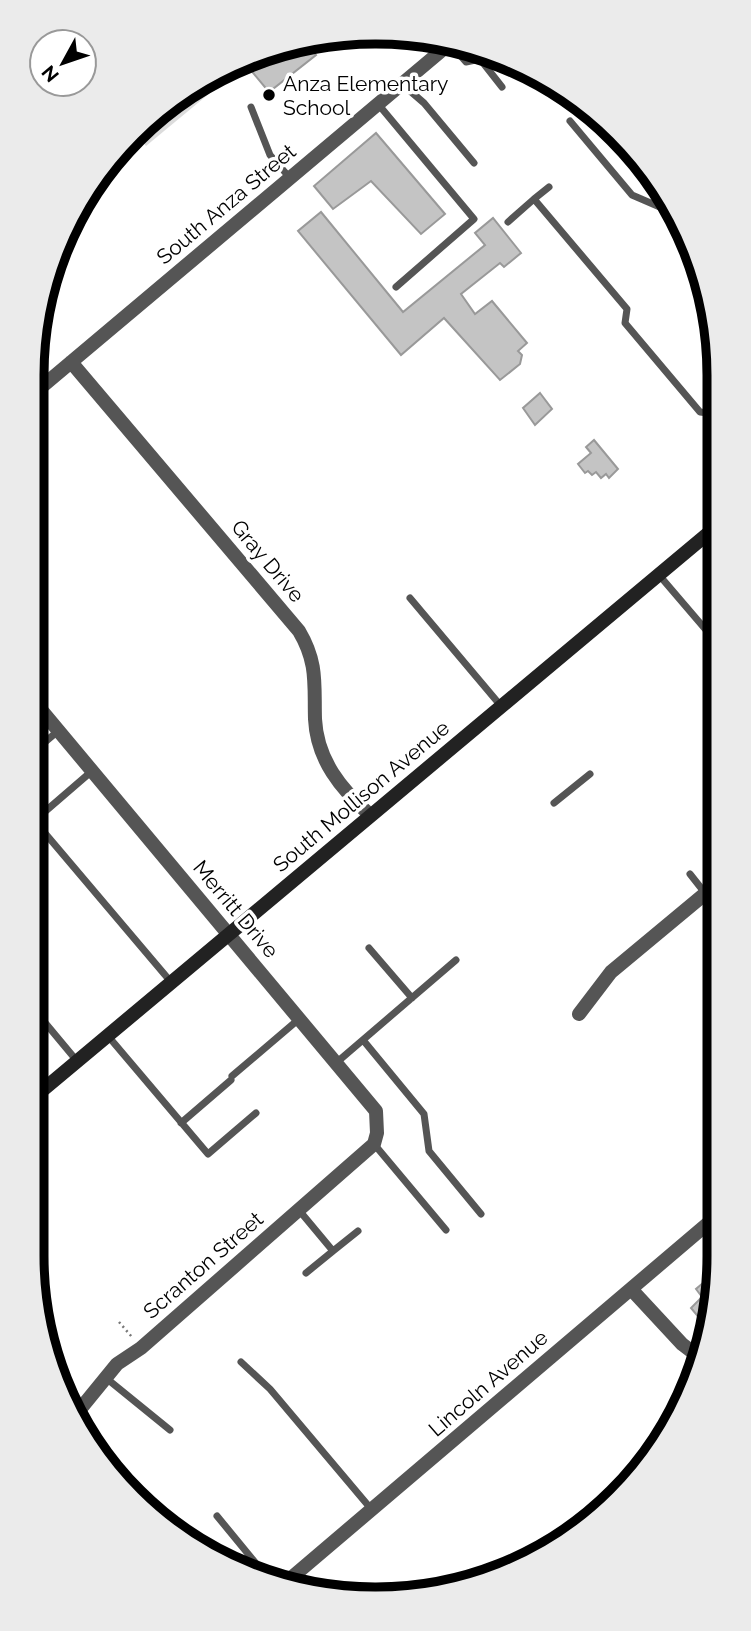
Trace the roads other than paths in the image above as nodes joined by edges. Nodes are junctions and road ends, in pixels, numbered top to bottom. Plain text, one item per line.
1 (442, 50) edge
2 (460, 55) edge
3 (477, 60) edge
4 (481, 61) edge
5 (402, 84) junction
6 (502, 87) dead end
7 (378, 104) junction
8 (251, 107) dead end
9 (570, 121) dead end
10 (474, 163) dead end
11 (290, 178) junction
12 (549, 187) dead end
13 (534, 199) junction
14 (662, 208) edge
15 (508, 222) dead end
16 (396, 287) dead end
17 (71, 362) junction
18 (44, 385) edge
19 (707, 413) edge
20 (707, 534) edge
21 (658, 575) junction
22 (410, 598) dead end
23 (707, 631) edge
24 (501, 706) junction
25 (45, 715) edge
26 (58, 731) junction
27 (44, 743) edge
28 (92, 771) junction
29 (590, 774) dead end
30 (554, 803) dead end
31 (44, 812) edge
32 (370, 815) junction
33 (44, 832) edge
34 (690, 874) dead end
35 (706, 893) joint
36 (229, 933) junction
37 (369, 948) dead end
38 (456, 960) dead end
39 (171, 982) junction
40 (412, 998) junction
41 (579, 1014) dead end
42 (300, 1019) junction
43 (44, 1021) edge
44 (108, 1035) junction
45 (363, 1040) junction
46 (77, 1060) junction
47 (336, 1063) junction
48 (44, 1089) edge
49 (256, 1113) dead end
50 (181, 1123) junction
51 (369, 1149) junction
52 (298, 1209) junction
53 (481, 1214) dead end
54 (707, 1224) edge
55 (446, 1230) dead end
56 (358, 1231) dead end
57 (333, 1251) junction
58 (306, 1273) dead end
59 (631, 1289) junction
60 (693, 1352) edge
61 (241, 1362) dead end
62 (106, 1378) junction
63 (81, 1408) edge
64 (170, 1430) dead end
65 (373, 1511) junction
66 (217, 1516) dead end
67 (258, 1565) edge
68 (293, 1577) edge

1 - 5 street, South Anza Street
2 - 3 lane
4 - 6 lane
5 - 7 street, South Anza Street
5 - 10 lane
7 - 11 street, South Anza Street
7 - 16 lane
8 - 11 lane
9 - 14 lane
11 - 17 street, South Anza Street
12 - 13 lane
13 - 15 lane
13 - 19 lane
17 - 18 street, South Anza Street
17 - 32 street, Gray Drive
20 - 21 main road, South Mollison Avenue
21 - 23 lane
21 - 24 main road, South Mollison Avenue
22 - 24 lane
24 - 32 main road, South Mollison Avenue
25 - 26 street, Merritt Drive
26 - 27 lane
26 - 28 street, Merritt Drive
28 - 31 lane
28 - 36 street, Merritt Drive
29 - 30 lane
32 - 36 main road, South Mollison Avenue
33 - 39 lane
34 - 35 lane
35 - 41 street
36 - 39 main road, South Mollison Avenue
36 - 42 street, Merritt Drive
37 - 40 lane
38 - 40 lane
39 - 44 main road, South Mollison Avenue
40 - 45 lane
42 - 47 street, Merritt Drive
42 - 50 lane
43 - 46 lane
44 - 46 main road, South Mollison Avenue
44 - 50 lane
45 - 47 lane
45 - 53 lane
46 - 48 main road, South Mollison Avenue
47 - 51 street, Merritt Drive
49 - 50 lane
51 - 52 street, Scranton Street
51 - 55 lane
52 - 57 lane
52 - 62 street, Scranton Street
54 - 59 street, Lincoln Avenue
56 - 57 lane
57 - 58 lane
59 - 60 street
59 - 65 street, Lincoln Avenue
61 - 65 lane
62 - 63 street, Scranton Street
62 - 64 lane
65 - 68 street, Lincoln Avenue
66 - 67 lane

